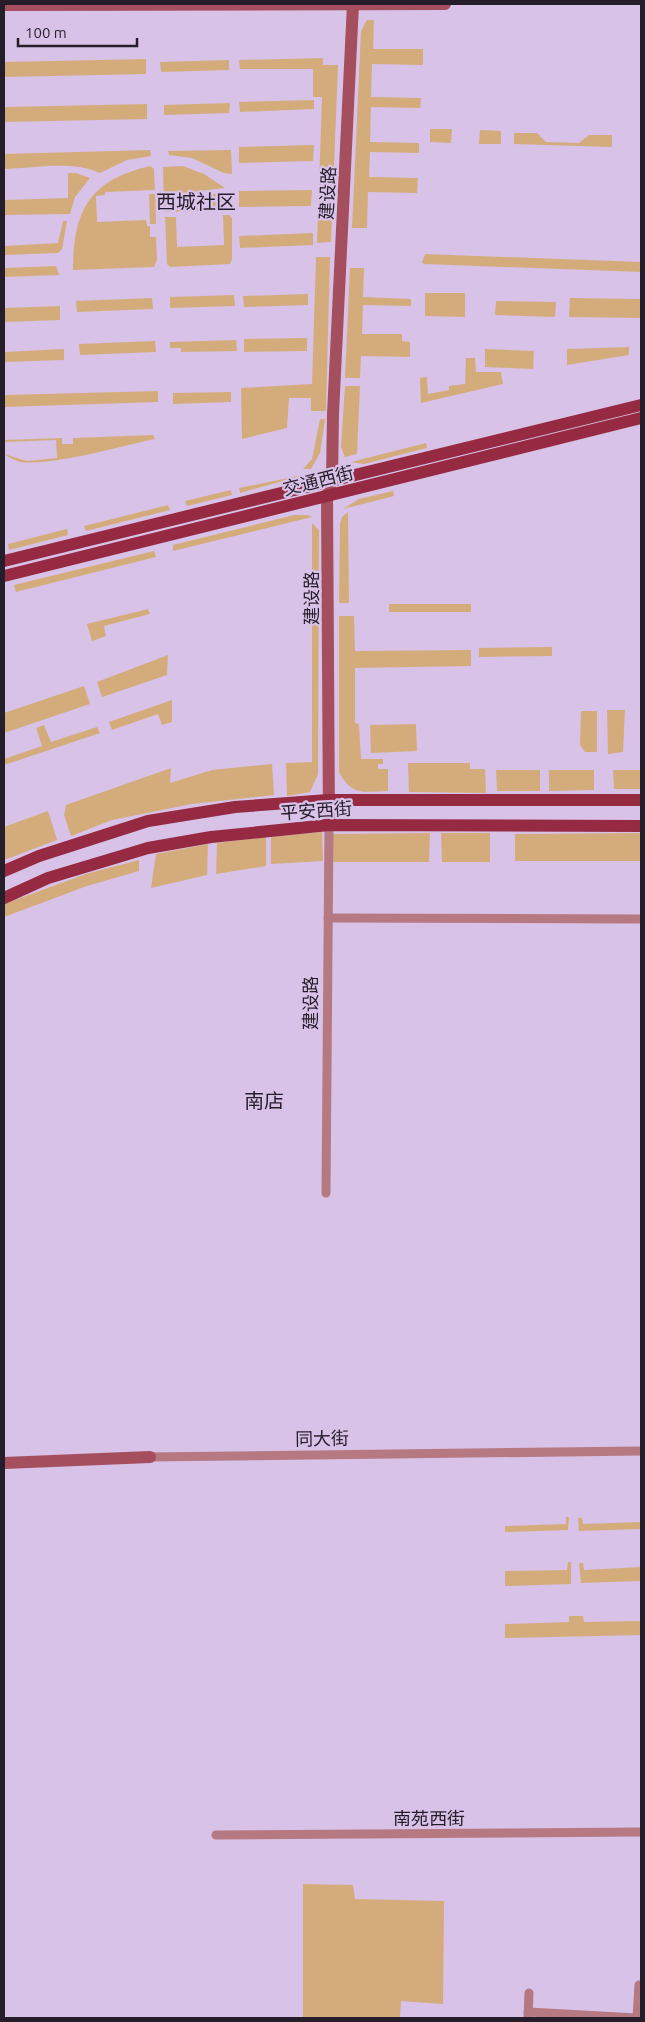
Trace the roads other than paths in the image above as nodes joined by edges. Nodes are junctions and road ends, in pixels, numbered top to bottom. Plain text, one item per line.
1 (154, 4) edge
2 (353, 4) edge
3 (445, 4) edge
4 (4, 5) edge
5 (641, 405) edge
6 (641, 418) edge
7 (332, 480) junction
8 (327, 496) junction
9 (4, 561) edge
10 (4, 576) edge
11 (328, 800) junction
12 (641, 800) edge
13 (329, 825) junction
14 (641, 826) edge
15 (4, 871) edge
16 (4, 898) edge
17 (328, 918) junction
18 (641, 919) edge
19 (326, 1193) dead end
20 (641, 1451) edge
21 (150, 1457) joint
22 (4, 1463) edge
23 (641, 1832) edge
24 (216, 1835) dead end
25 (639, 1985) dead end
26 (529, 1993) dead end
27 (528, 2015) edge
28 (637, 2018) edge

1 - 2 street
1 - 4 street
2 - 3 street
2 - 7 street, 建设路
5 - 7 main road, 交通西街
6 - 8 main road, 交通西街
7 - 8 street, 建设路
7 - 9 main road, 交通西街
8 - 10 main road, 交通西街
8 - 11 street, 建设路
11 - 12 main road, 平安西街
11 - 13 street, 建设路
11 - 15 main road, 平安西街
13 - 14 main road, 平安西街
13 - 16 main road, 平安西街
13 - 17 street, 建设路
17 - 18 street
17 - 19 street, 建设路
20 - 21 street, 同大街
21 - 22 street, 同大街
23 - 24 street, 南苑西街
25 - 28 street
26 - 27 street
27 - 28 street

